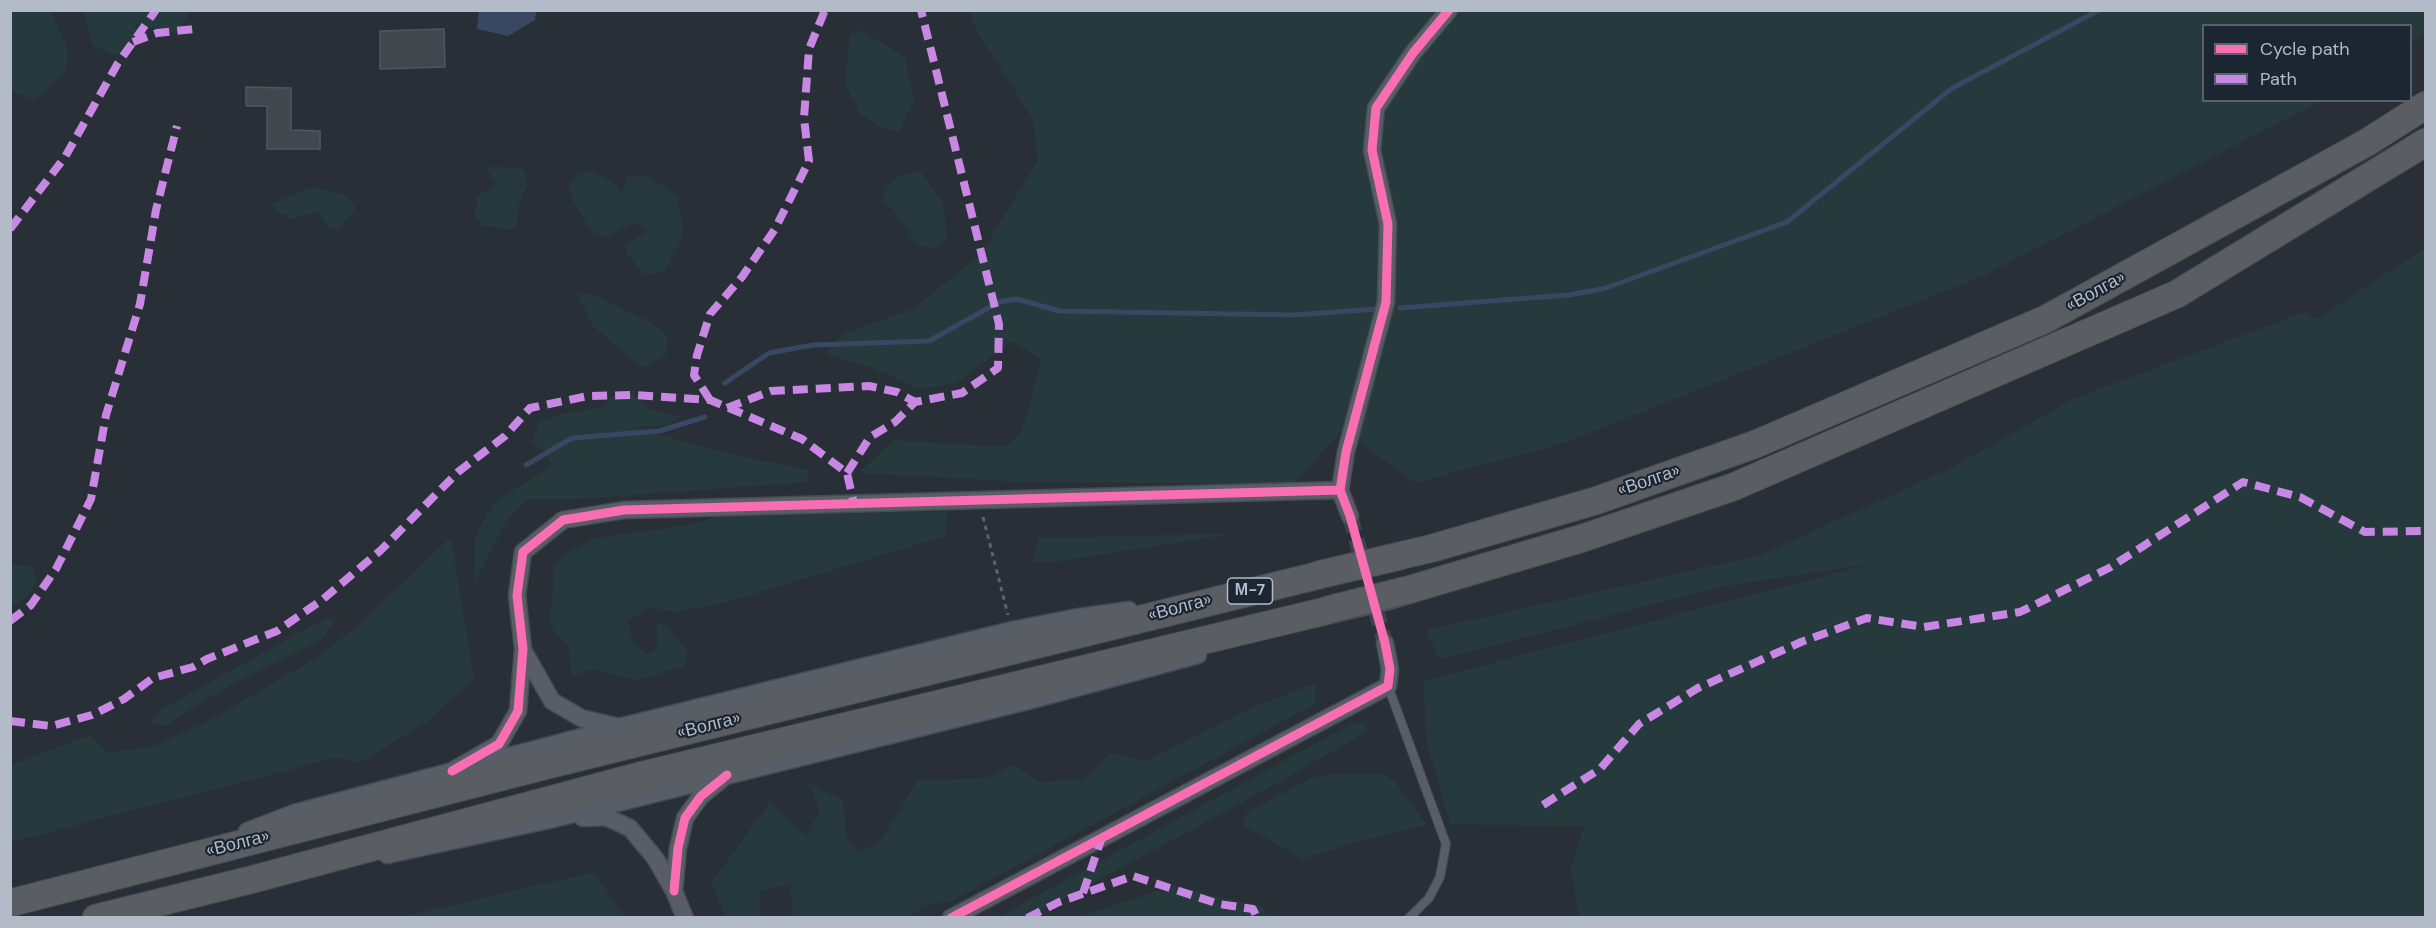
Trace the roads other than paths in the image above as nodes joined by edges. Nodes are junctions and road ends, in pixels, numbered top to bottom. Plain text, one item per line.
1 (1449, 10) edge
2 (2426, 105) edge
3 (2426, 142) edge
4 (1340, 490) junction
5 (1350, 516) tunnel mouth
6 (1398, 593) junction
7 (1212, 600) junction
8 (1384, 643) tunnel mouth
9 (523, 649) junction
10 (1388, 686) junction
11 (619, 727) junction
12 (452, 771) junction
13 (727, 775) junction
14 (549, 820) junction
15 (139, 870) junction
16 (250, 880) junction
17 (674, 891) junction
18 (10, 903) edge
19 (96, 918) edge
20 (685, 918) edge
21 (951, 918) edge
22 (1409, 918) edge

1 - 4 street
2 - 7 highway, «Волга» / М-7
3 - 6 highway, «Волга»
4 - 5 street
4 - 9 street
6 - 13 street
6 - 16 highway, «Волга» / М-7, bridge
7 - 11 street
7 - 15 highway, «Волга» / М-7
8 - 10 street
9 - 11 street
9 - 12 street
10 - 21 street
10 - 22 lane
11 - 12 street
12 - 15 street
13 - 14 street
13 - 17 street
14 - 16 street
14 - 17 street
15 - 18 highway, «Волга» / М-7
16 - 19 highway, «Волга» / М-7
17 - 20 street

